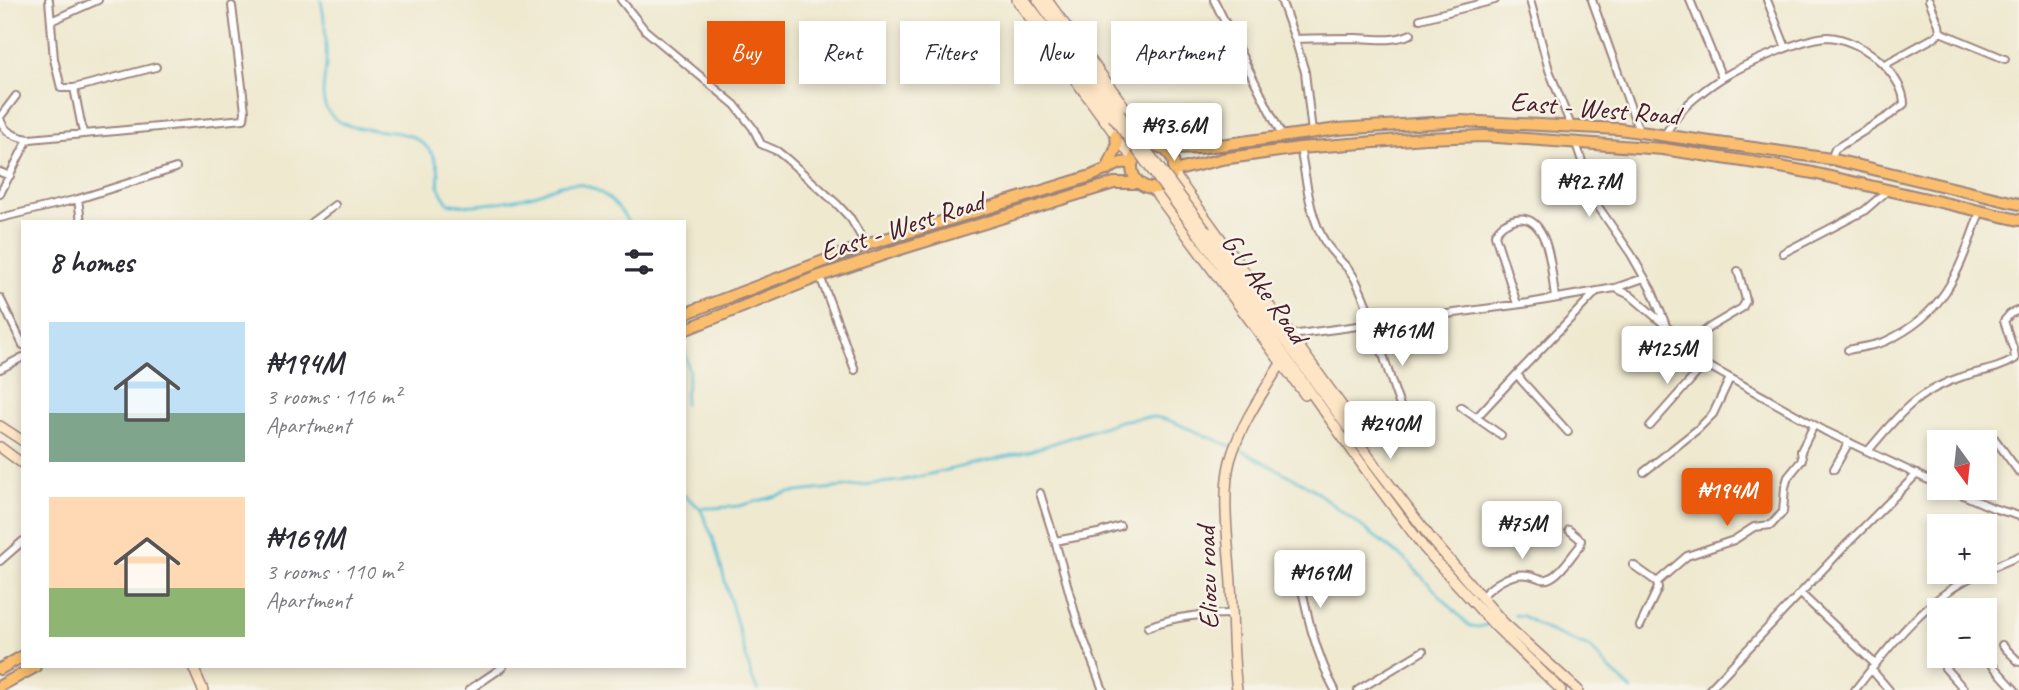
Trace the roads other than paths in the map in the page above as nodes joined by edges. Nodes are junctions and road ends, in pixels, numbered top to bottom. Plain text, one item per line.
1 (49, 0) edge
2 (98, 0) edge
3 (621, 0) edge
4 (1017, 0) edge
5 (1025, 0) edge
6 (1038, 0) edge
7 (1047, 0) edge
8 (1214, 0) edge
9 (1281, 0) edge
10 (1495, 0) edge
11 (1530, 0) edge
12 (1592, 0) edge
13 (1690, 0) edge
14 (1767, 0) edge
15 (1929, 0) edge
16 (232, 6) dead end
17 (1420, 19) dead end
18 (51, 21) junction
19 (1940, 32) junction
20 (1411, 34) dead end
21 (1295, 39) junction
22 (1786, 48) junction
23 (2005, 59) dead end
24 (1884, 65) junction
25 (156, 67) dead end
26 (1722, 78) junction
27 (74, 88) junction
28 (16, 96) dead end
29 (1116, 115) junction
30 (0, 117) edge
31 (1571, 125) junction
32 (1639, 131) junction
33 (1312, 132) junction
34 (83, 133) junction
35 (1665, 134) junction
36 (1116, 135) junction
37 (1282, 136) junction
38 (30, 139) junction
39 (1575, 142) junction
40 (1158, 147) junction
41 (1300, 148) junction
42 (1831, 159) junction
43 (1133, 160) junction
44 (176, 168) dead end
45 (1107, 170) junction
46 (0, 172) edge
47 (1174, 173) junction
48 (10, 176) junction
49 (1138, 183) junction
50 (1152, 188) junction
51 (1889, 190) junction
52 (0, 194) edge
53 (78, 200) junction
54 (2019, 204) edge
55 (335, 205) dead end
56 (1980, 212) junction
57 (0, 218) edge
58 (82, 220) edge
59 (320, 220) edge
60 (2019, 220) edge
61 (866, 245) junction
62 (1783, 253) dead end
63 (1738, 271) dead end
64 (820, 276) junction
65 (1644, 278) junction
66 (1615, 288) junction
67 (1597, 291) junction
68 (0, 298) edge
69 (1555, 298) junction
70 (1517, 304) junction
71 (2019, 310) edge
72 (686, 313) edge
73 (1374, 323) junction
74 (1665, 325) junction
75 (686, 329) edge
76 (1291, 335) junction
77 (21, 341) edge
78 (1687, 345) junction
79 (1849, 350) dead end
80 (21, 358) edge
81 (1282, 362) junction
82 (1705, 364) junction
83 (0, 369) edge
84 (855, 370) dead end
85 (1517, 374) junction
86 (1730, 377) junction
87 (1461, 407) dead end
88 (1476, 418) junction
89 (1427, 420) dead end
90 (1814, 425) junction
91 (0, 426) edge
92 (1650, 426) dead end
93 (1569, 432) dead end
94 (1501, 435) dead end
95 (21, 440) edge
96 (1849, 442) junction
97 (1997, 443) edge
98 (1868, 451) junction
99 (2, 452) edge
100 (21, 463) edge
101 (1834, 469) dead end
102 (1373, 471) junction
103 (1644, 472) dead end
104 (2019, 472) edge
105 (1917, 474) junction
106 (1927, 479) edge
107 (1040, 493) dead end
108 (1975, 500) edge
109 (2019, 516) edge
110 (1119, 526) dead end
111 (1569, 530) dead end
112 (1055, 541) junction
113 (21, 543) edge
114 (2019, 556) edge
115 (0, 561) edge
116 (1633, 565) dead end
117 (1997, 566) edge
118 (1278, 571) dead end
119 (1657, 583) junction
120 (1959, 584) edge
121 (1801, 594) junction
122 (1481, 597) junction
123 (1232, 614) junction
124 (1640, 626) dead end
125 (1149, 627) dead end
126 (2002, 645) dead end
127 (1423, 651) dead end
128 (21, 657) edge
129 (2019, 662) edge
130 (1873, 666) junction
131 (33, 668) edge
132 (193, 668) edge
133 (502, 668) edge
134 (1945, 668) dead end
135 (1995, 668) edge
136 (0, 669) edge
137 (0, 686) edge
138 (203, 690) edge
139 (469, 690) edge
140 (1103, 690) edge
141 (1237, 690) edge
142 (1335, 690) edge
143 (1358, 690) edge
144 (1561, 690) edge
145 (1578, 690) edge
146 (1709, 690) edge
147 (1855, 690) edge
148 (1889, 690) edge
149 (1965, 690) edge
150 (2015, 690) edge

1 - 18 street
2 - 18 street
3 - 61 street
4 - 36 main road
5 - 29 main road
6 - 29 main road
7 - 40 main road
8 - 37 street
9 - 21 street
10 - 17 street
11 - 31 street
12 - 32 street
13 - 26 street
14 - 22 street
15 - 19 street
16 - 34 street
18 - 27 street
19 - 23 street
19 - 24 street
20 - 21 street
21 - 33 street
22 - 24 street
22 - 26 street
24 - 42 street
25 - 27 street
26 - 35 street
27 - 34 street
28 - 30 street
29 - 102 main road, bridge
30 - 38 street
31 - 32 main road, East - West Road
31 - 33 main road, East - West Road
32 - 35 main road, East - West Road
33 - 37 main road, East - West Road
34 - 38 street
35 - 42 main road, East - West Road
36 - 43 main road
36 - 45 main road
37 - 40 main road, East - West Road
38 - 48 street
39 - 41 main road, East - West Road
39 - 51 main road, East - West Road
39 - 65 street
40 - 43 main road
40 - 47 main road
41 - 47 main road, East - West Road
41 - 73 street
42 - 54 main road, East - West Road
43 - 45 main road, East - West Road
43 - 49 main road
44 - 53 street
45 - 61 main road, East - West Road
46 - 48 street
47 - 50 main road
47 - 76 main road
48 - 52 street
49 - 50 main road
49 - 64 main road, East - West Road
50 - 81 main road
51 - 56 main road, East - West Road
51 - 62 street
53 - 57 street
53 - 58 street
55 - 59 street
56 - 60 main road, East - West Road
56 - 79 street
61 - 72 main road, East - West Road
63 - 78 street
64 - 75 main road, East - West Road
64 - 84 street
65 - 66 street
65 - 74 street
66 - 67 street
66 - 74 street
67 - 69 street
67 - 85 street
68 - 77 street
69 - 70 street
69 - 70 street
70 - 73 street
71 - 98 street
73 - 76 street
73 - 89 street
74 - 78 street
76 - 102 main road
78 - 82 street
80 - 83 street
81 - 102 main road
81 - 123 main road, Eliozu road
82 - 86 street
82 - 92 street
85 - 88 street
85 - 93 street
86 - 90 street
86 - 103 street
87 - 88 street
88 - 94 street
90 - 96 street
90 - 119 street
91 - 95 main road
96 - 98 street
96 - 101 street
97 - 104 street
98 - 105 street
99 - 100 main road
102 - 122 main road
102 - 144 main road
105 - 106 street
105 - 121 street
107 - 112 street
108 - 109 street
110 - 112 street
111 - 122 street
112 - 140 street
113 - 115 street
114 - 117 street
116 - 119 street
118 - 142 street
119 - 124 street
120 - 130 street
121 - 130 street
121 - 146 street
122 - 145 main road
123 - 125 street
123 - 141 main road, Eliozu road
126 - 129 street
127 - 143 street
128 - 136 main road
130 - 147 street
130 - 148 street
131 - 137 main road
132 - 138 main road
133 - 139 street
134 - 149 street
135 - 150 street

